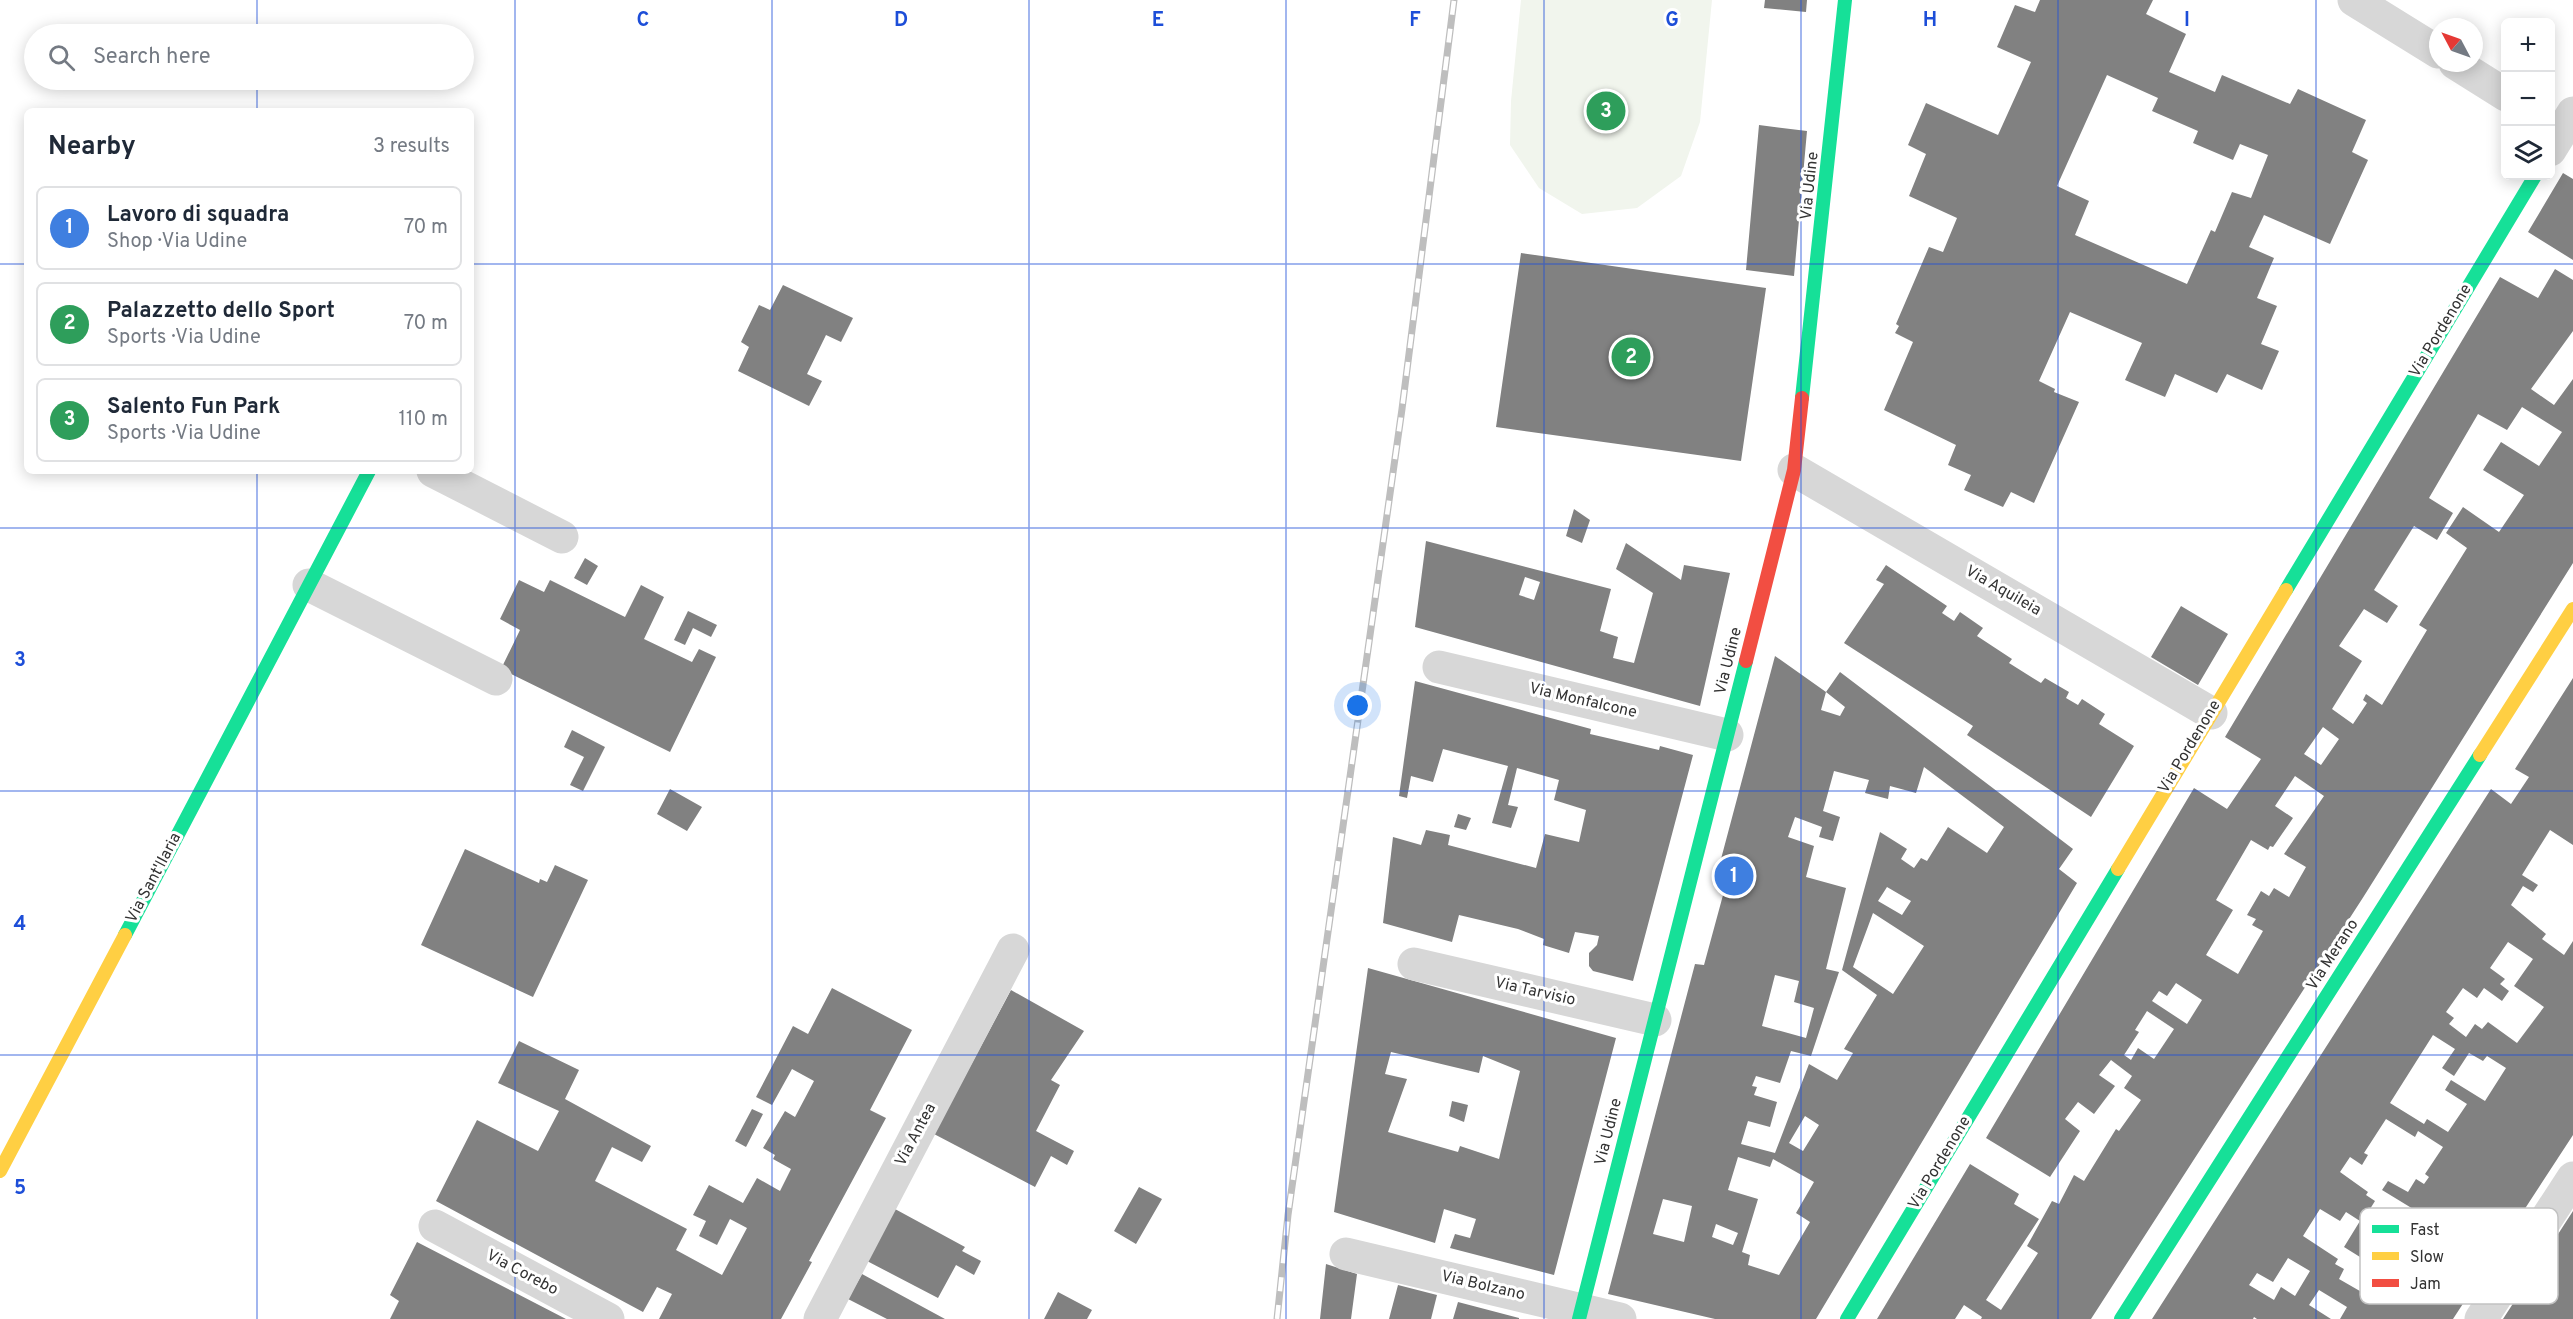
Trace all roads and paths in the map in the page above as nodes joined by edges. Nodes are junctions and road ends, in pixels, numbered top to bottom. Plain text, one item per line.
1 (1845, 0) edge
2 (2354, 0) edge
3 (2429, 46) edge
4 (2469, 72) edge
5 (2501, 92) edge
6 (2533, 180) edge
7 (1794, 470) junction
8 (367, 474) edge
9 (439, 474) edge
10 (562, 537) dead end
11 (309, 585) junction
12 (2573, 609) edge
13 (1439, 667) dead end
14 (496, 679) dead end
15 (2211, 713) junction
16 (1727, 735) junction
17 (1013, 950) dead end
18 (1414, 964) dead end
19 (1655, 1020) junction
20 (0, 1171) edge
21 (2573, 1178) edge
22 (2553, 1208) edge
23 (435, 1227) dead end
24 (1346, 1254) dead end
25 (2491, 1304) edge
26 (1580, 1314) edge
27 (608, 1319) edge
28 (820, 1319) edge
29 (1620, 1319) edge
30 (1847, 1319) edge
31 (2121, 1319) edge
32 (2481, 1319) edge

1 - 7 street, Via Udine
2 - 3 street
4 - 5 street
6 - 15 street, Via Pordenone
7 - 15 street, Via Aquileia
7 - 16 street, Via Udine
8 - 11 street, Via Sant'Ilaria
9 - 10 street
11 - 14 street
11 - 20 street, Via Sant'Ilaria
12 - 31 street, Via Merano
13 - 16 street, Via Monfalcone
15 - 30 street, Via Pordenone
16 - 19 street, Via Udine
17 - 28 street, Via Antea
18 - 19 street, Via Tarvisio
19 - 26 street, Via Udine
21 - 22 street
23 - 27 street, Via Corebo
24 - 26 street, Via Bolzano
25 - 32 street
26 - 29 street, Via Bolzano

